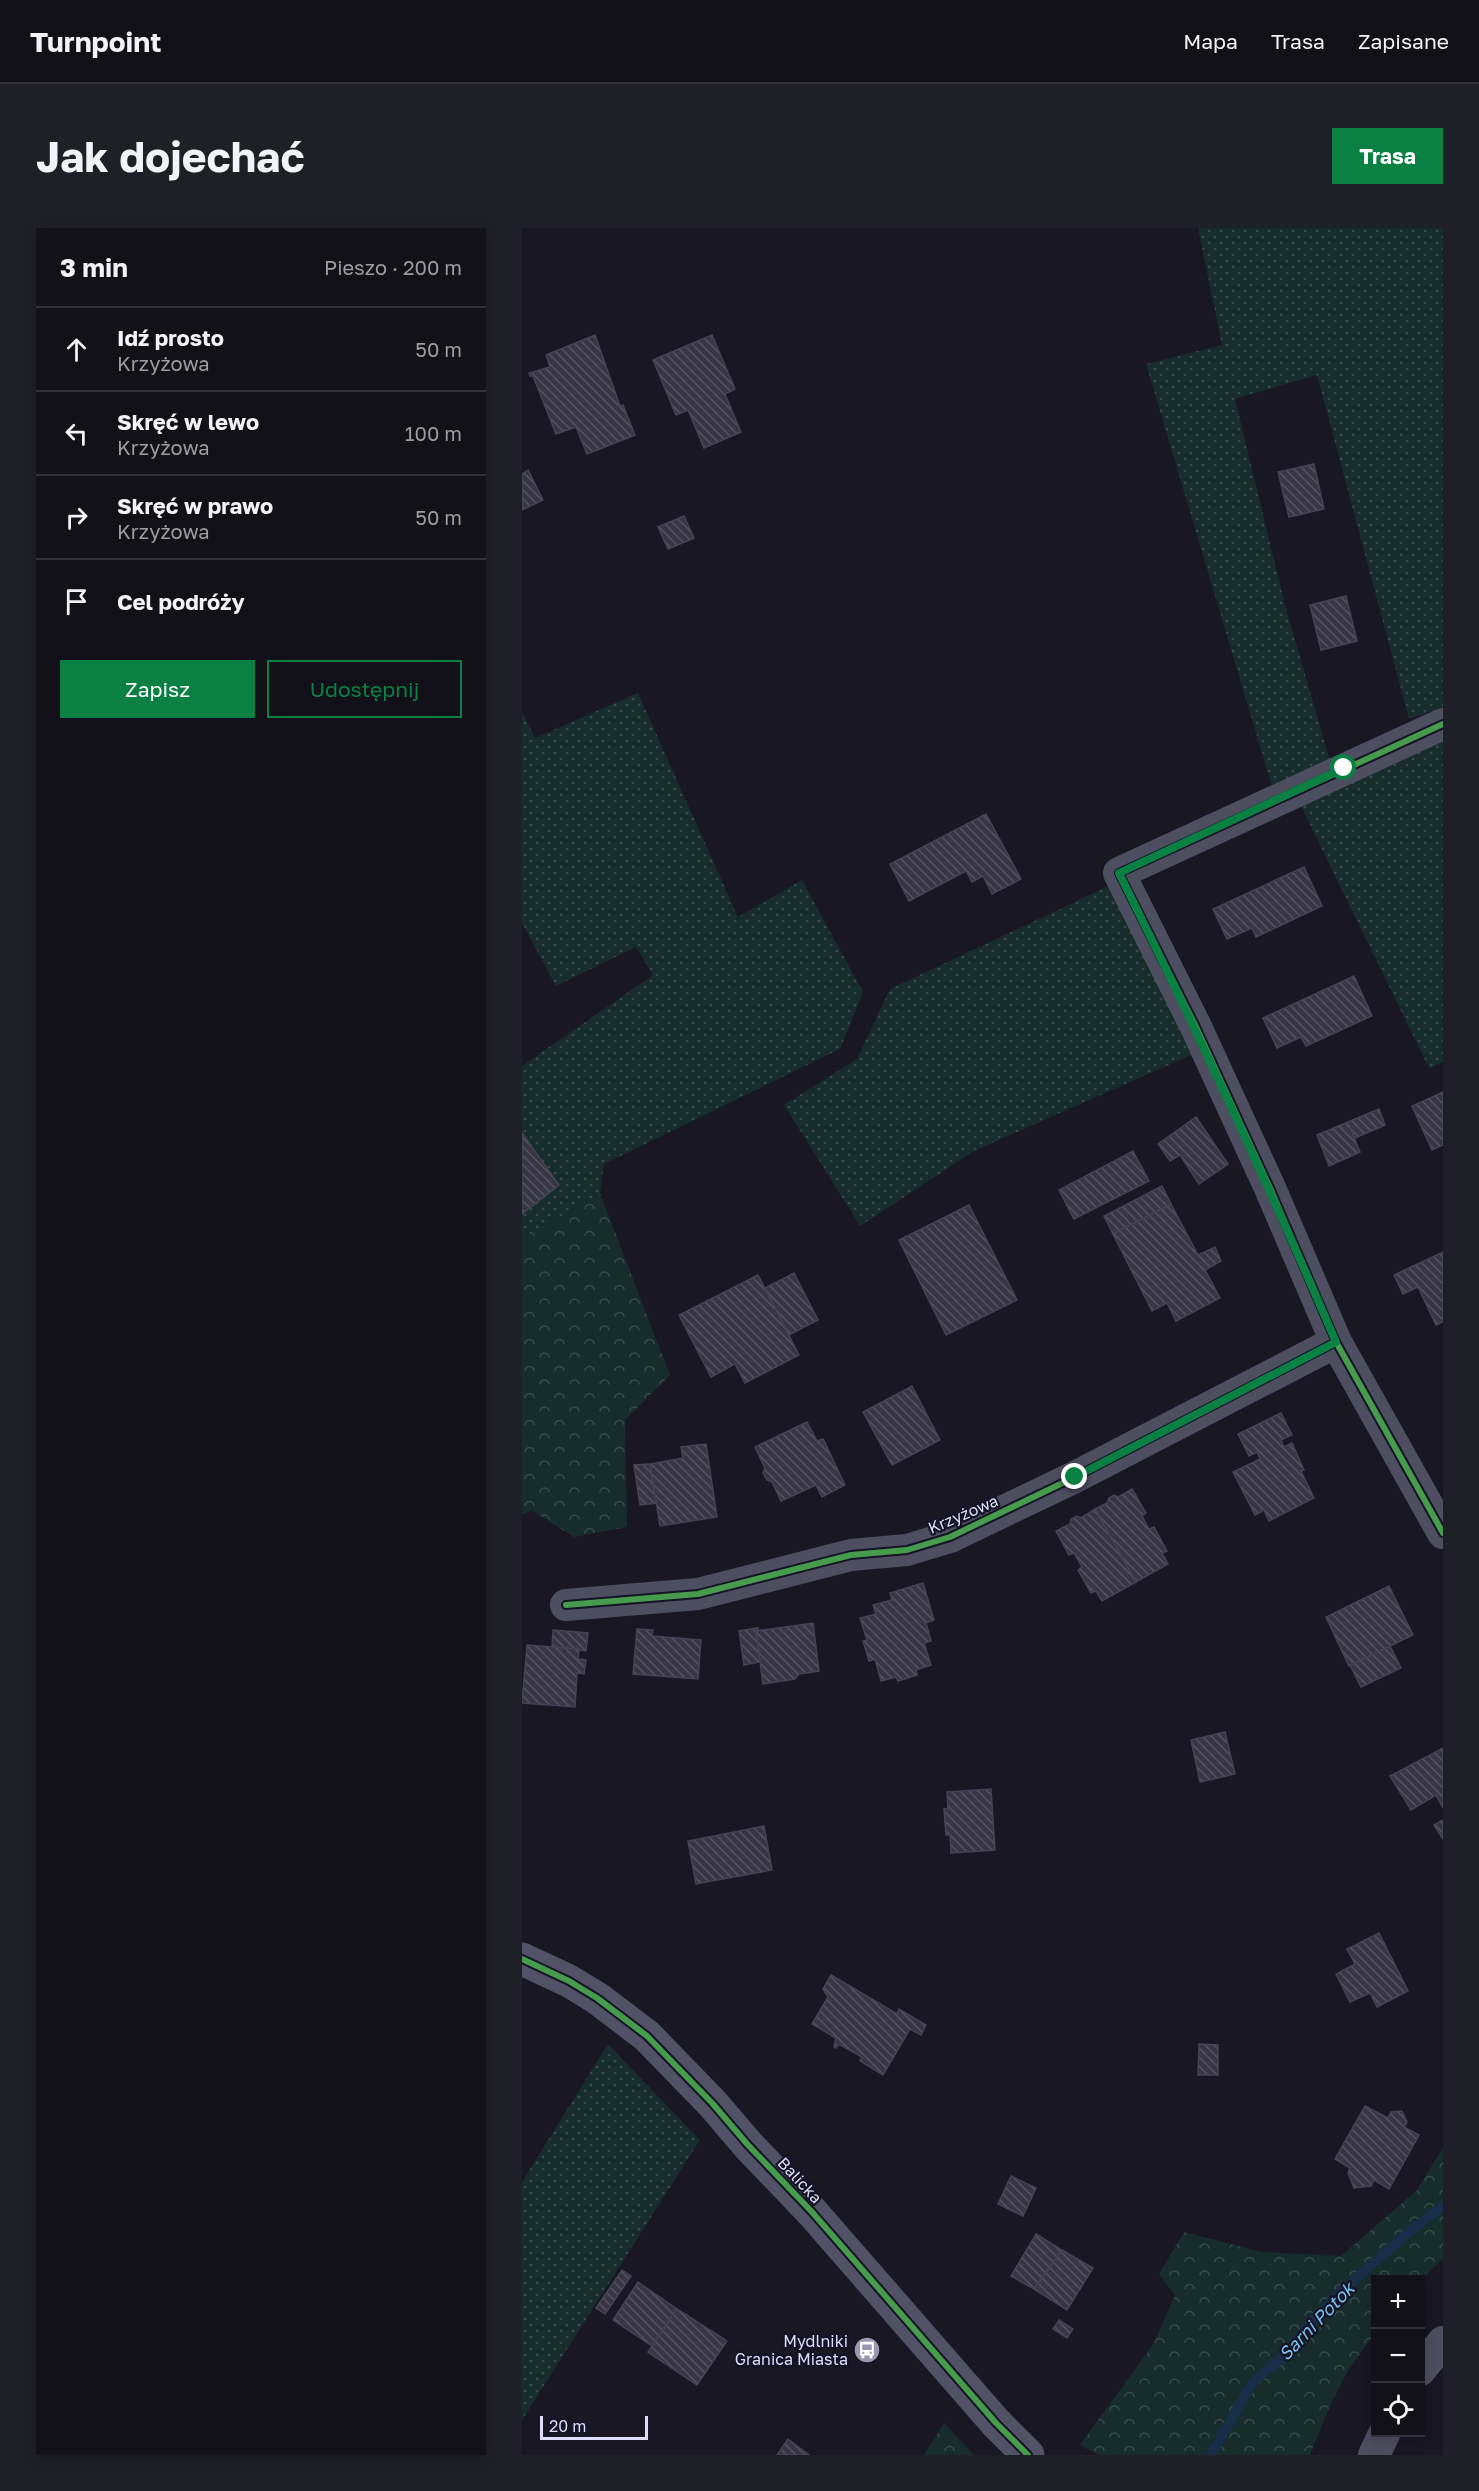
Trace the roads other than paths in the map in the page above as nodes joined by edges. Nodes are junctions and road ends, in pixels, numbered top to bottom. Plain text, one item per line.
1 (1443, 724) edge
2 (1336, 1342) junction
3 (1443, 1533) edge
4 (566, 1605) dead end
5 (522, 1959) edge
6 (1443, 2342) edge
7 (1425, 2364) edge
8 (1383, 2437) edge
9 (1028, 2455) edge
10 (1374, 2455) edge

1 - 2 street
2 - 3 street
2 - 4 street, Krzyżowa
5 - 9 street, Balicka
6 - 7 street
8 - 10 street

